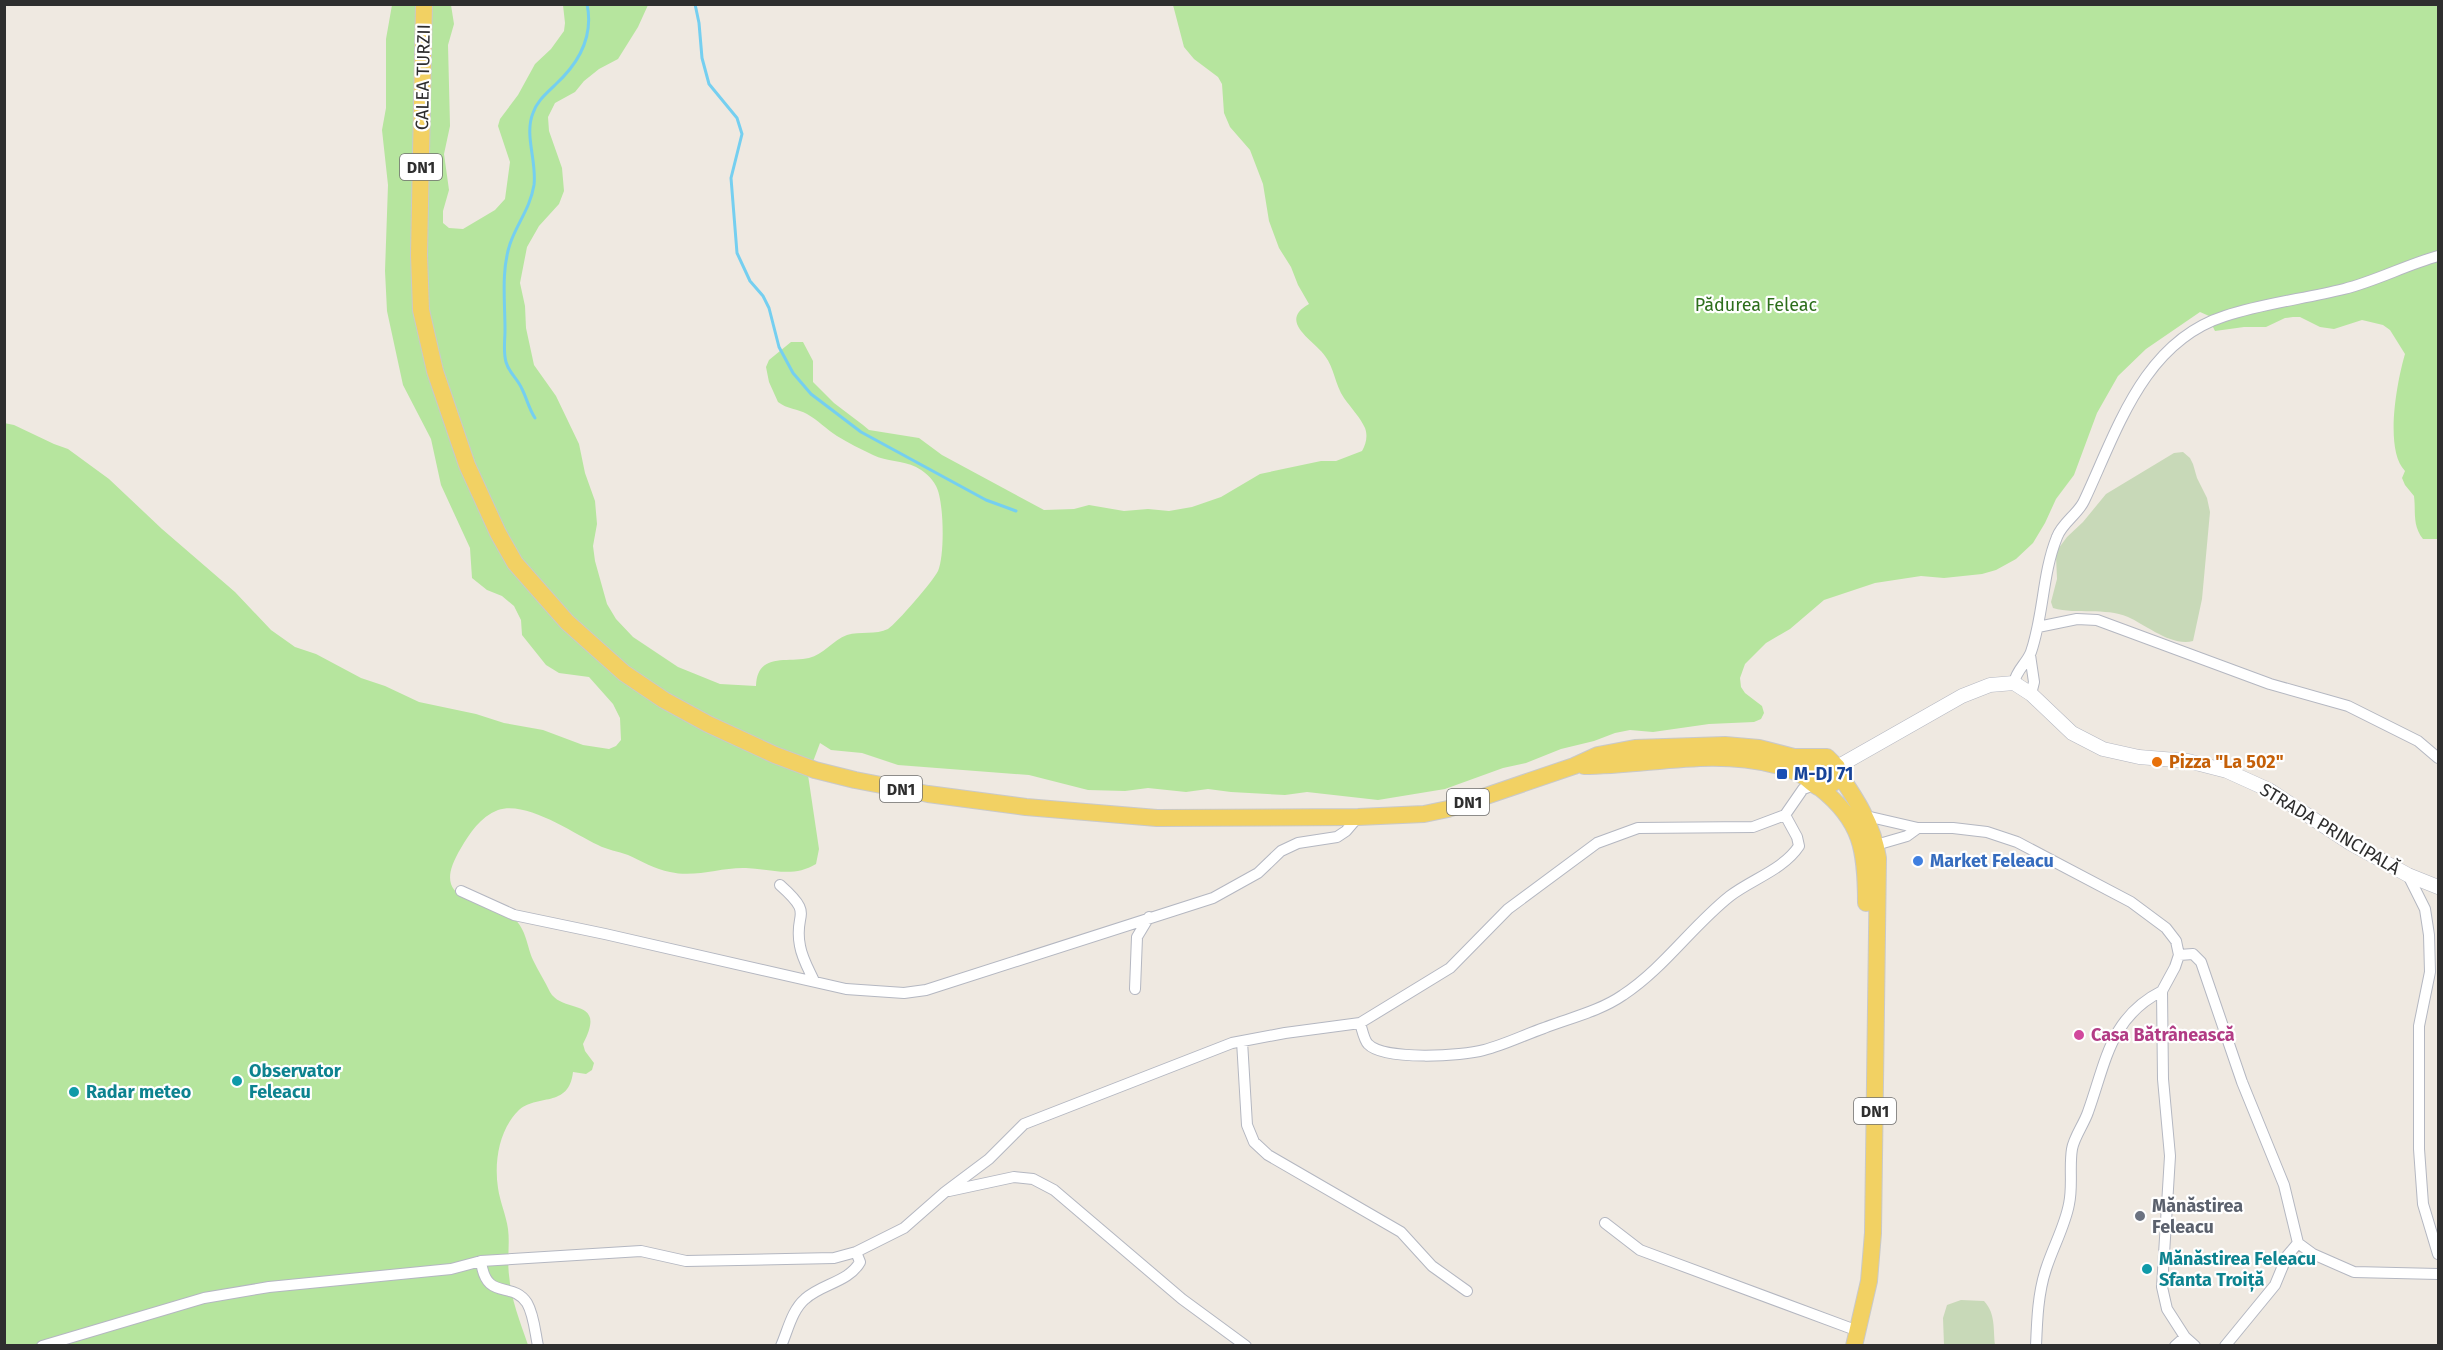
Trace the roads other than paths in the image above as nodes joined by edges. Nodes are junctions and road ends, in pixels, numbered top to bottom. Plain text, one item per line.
1 (424, 4) edge
2 (2439, 256) edge
3 (2038, 627) junction
4 (2030, 654) junction
5 (2014, 683) junction
6 (2031, 694) junction
7 (1816, 757) junction
8 (2439, 758) edge
9 (1574, 766) junction
10 (1837, 769) junction
11 (1813, 784) junction
12 (1785, 815) junction
13 (1866, 816) junction
14 (1358, 817) junction
15 (1918, 828) junction
16 (1859, 837) junction
17 (1876, 844) junction
18 (2408, 876) junction
19 (780, 885) dead end
20 (2439, 887) edge
21 (462, 891) dead end
22 (1149, 917) junction
23 (2179, 955) junction
24 (814, 981) junction
25 (1135, 989) dead end
26 (2162, 991) junction
27 (1360, 1023) junction
28 (1242, 1041) junction
29 (945, 1192) junction
30 (1605, 1223) dead end
31 (2298, 1243) junction
32 (856, 1252) junction
33 (2439, 1254) edge
34 (481, 1261) junction
35 (2439, 1274) edge
36 (1467, 1291) dead end
37 (1850, 1328) junction
38 (2185, 1337) junction
39 (42, 1346) edge
40 (538, 1346) edge
41 (782, 1346) edge
42 (1246, 1346) edge
43 (1845, 1346) edge
44 (1854, 1346) edge
45 (2036, 1346) edge
46 (2175, 1346) edge
47 (2195, 1346) edge
48 (2225, 1346) edge

1 - 14 main road, CALEA TURZII / DN1
2 - 3 street
3 - 4 street
3 - 8 street
4 - 5 street
4 - 6 street
5 - 6 street, STRADA PRINCIPALĂ
5 - 10 street
6 - 18 street, STRADA PRINCIPALĂ
7 - 9 main road, DN1
7 - 10 main road, DN1
7 - 11 main road
9 - 11 main road, DN1
9 - 14 main road, DN1
10 - 11 main road
10 - 13 main road, DN1
11 - 12 street
11 - 16 main road, DN1
12 - 27 street
12 - 27 street
13 - 15 street
13 - 17 main road, DN1
14 - 22 street
15 - 17 street
15 - 23 street
16 - 17 street
16 - 37 main road, DN1
17 - 44 main road, DN1
18 - 20 street, STRADA PRINCIPALĂ
18 - 33 street
19 - 24 street
21 - 24 street
22 - 24 street
22 - 25 street
23 - 26 street
23 - 31 street
26 - 38 street
26 - 45 street
27 - 28 street
28 - 29 street
28 - 36 street
29 - 32 street
29 - 42 street
30 - 37 street
31 - 35 street
31 - 48 street
32 - 34 street
32 - 41 street
34 - 39 street
34 - 40 street
37 - 43 main road, DN1
38 - 46 street
38 - 47 street

